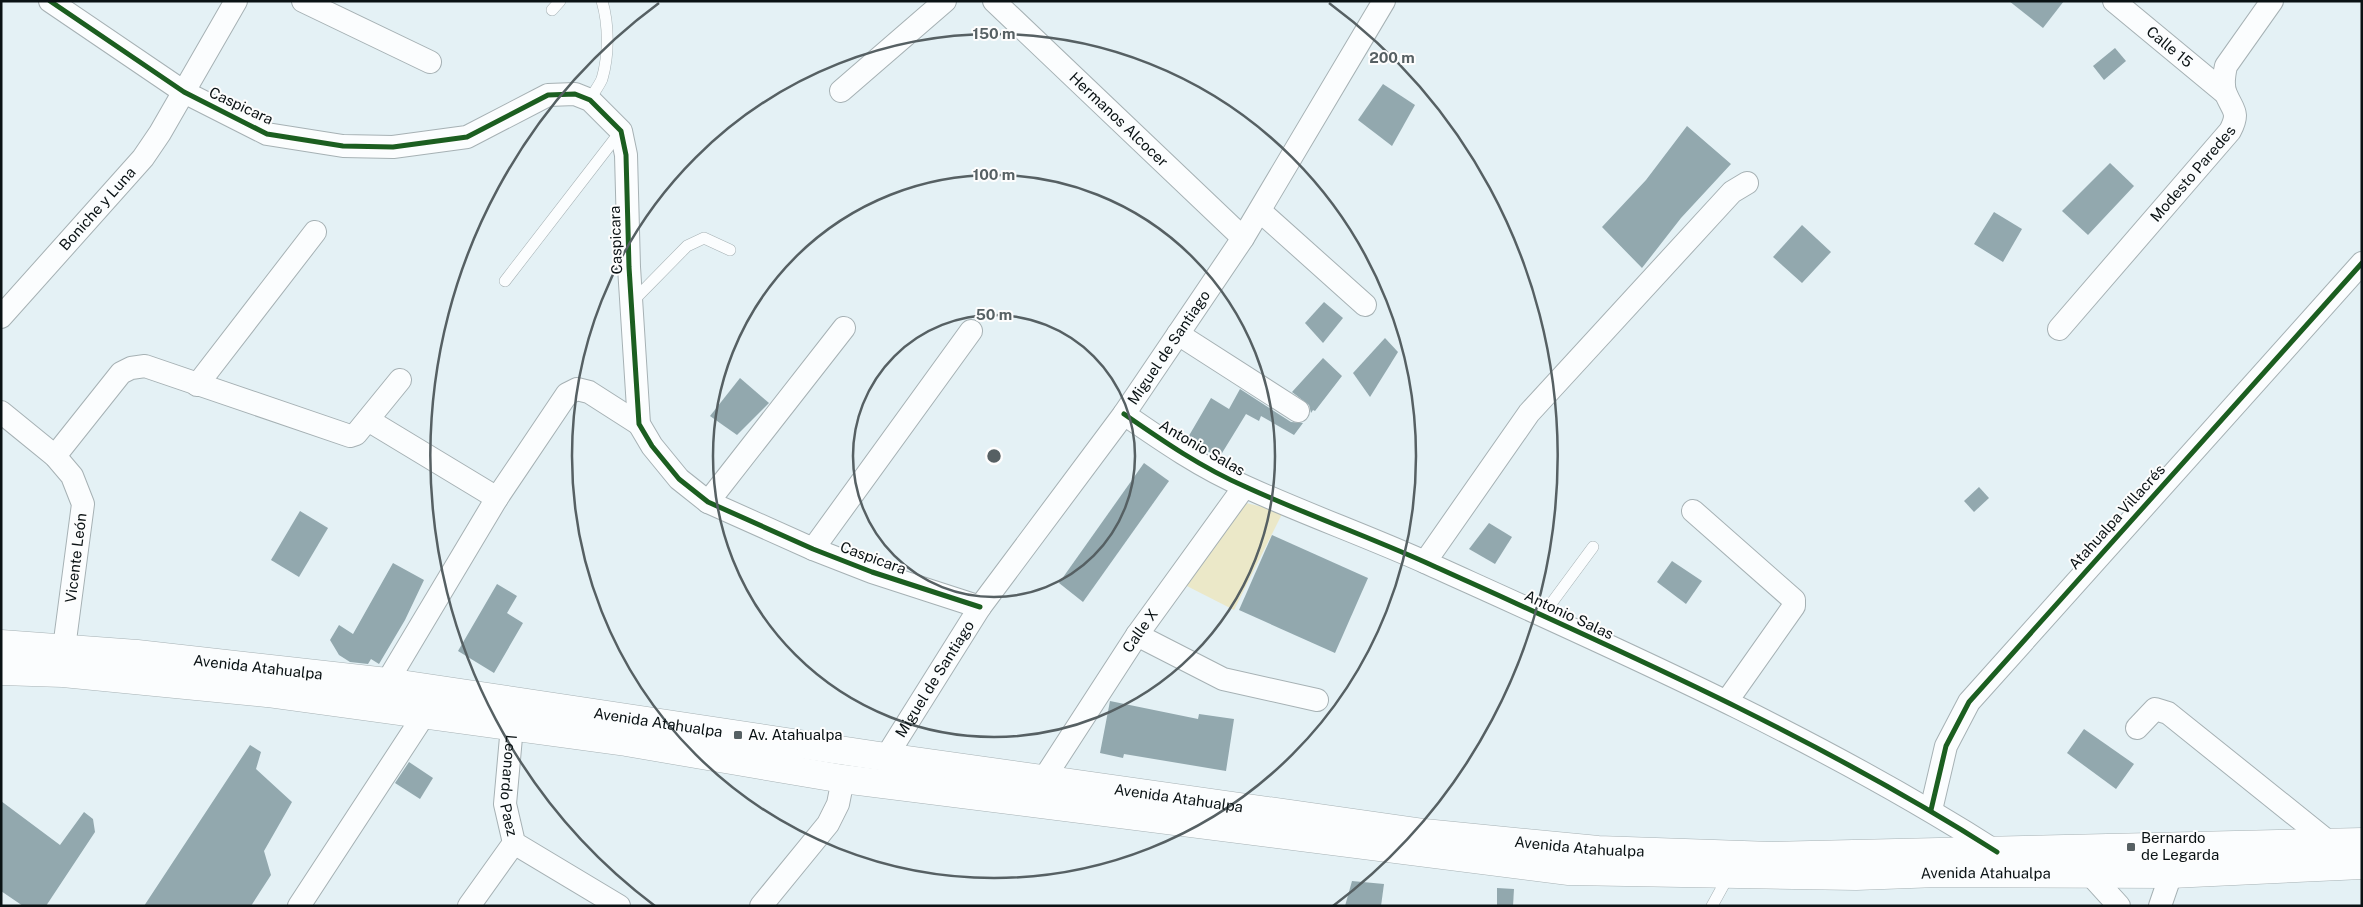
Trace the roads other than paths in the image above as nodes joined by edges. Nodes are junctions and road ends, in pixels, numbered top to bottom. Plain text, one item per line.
1 (50, 1) edge
2 (236, 1) edge
3 (303, 1) edge
4 (560, 1) edge
5 (602, 1) edge
6 (945, 1) edge
7 (994, 1) edge
8 (1384, 1) edge
9 (2114, 1) edge
10 (2272, 1) edge
11 (552, 10) dead end
12 (430, 62) dead end
13 (842, 91) dead end
14 (184, 92) junction
15 (2225, 93) junction
16 (590, 100) junction
17 (622, 131) junction
18 (1747, 183) dead end
19 (1260, 211) junction
20 (315, 232) dead end
21 (1244, 238) junction
22 (730, 250) dead end
23 (2362, 263) edge
24 (504, 281) dead end
25 (633, 301) junction
26 (1364, 305) dead end
27 (1, 317) edge
28 (844, 328) dead end
29 (2059, 329) dead end
30 (971, 330) dead end
31 (1178, 334) junction
32 (400, 380) dead end
33 (196, 385) junction
34 (1298, 411) dead end
35 (1, 412) edge
36 (1124, 414) junction
37 (368, 420) junction
38 (639, 424) junction
39 (55, 456) junction
40 (1244, 487) junction
41 (497, 498) junction
42 (708, 502) junction
43 (1693, 512) dead end
44 (1593, 546) dead end
45 (813, 549) junction
46 (1425, 562) junction
47 (980, 607) junction
48 (1542, 616) junction
49 (1137, 635) junction
50 (1, 644) edge
51 (64, 648) junction
52 (1, 671) edge
53 (387, 682) junction
54 (1317, 700) dead end
55 (1727, 701) junction
56 (424, 714) junction
57 (512, 726) junction
58 (2137, 728) dead end
59 (886, 757) junction
60 (843, 779) junction
61 (1042, 780) junction
62 (1931, 810) junction
63 (2362, 842) edge
64 (514, 843) junction
65 (2330, 843) junction
66 (1997, 852) junction
67 (2362, 865) edge
68 (2090, 874) junction
69 (2171, 874) junction
70 (1728, 875) junction
71 (615, 905) edge
72 (299, 906) edge
73 (469, 906) edge
74 (761, 906) edge
75 (1712, 906) edge
76 (2119, 906) edge
77 (2160, 906) edge

1 - 14 street, Caspicara
2 - 14 street, Boniche y Luna
3 - 12 street
4 - 11 lane
5 - 16 lane
6 - 13 street
7 - 21 street, Hermanos Alcocer
8 - 19 street, Miguel de Santiago
9 - 15 street, Calle 15
10 - 15 street, Modesto Paredes
14 - 16 street, Caspicara
14 - 27 street, Boniche y Luna
15 - 29 street, Modesto Paredes
16 - 17 street
17 - 24 lane
17 - 25 street, Caspicara
18 - 46 street
19 - 21 street, Miguel de Santiago
19 - 26 street
20 - 33 street
21 - 31 street, Miguel de Santiago
22 - 25 lane
23 - 62 street, Atahualpa Villacrés
25 - 38 street, Caspicara
28 - 42 street
30 - 45 street
31 - 34 street
31 - 36 street, Miguel de Santiago
32 - 37 street
33 - 37 street
33 - 39 street
35 - 39 street, Vicente León
36 - 40 street, Antonio Salas
36 - 47 street, Miguel de Santiago
37 - 41 street
38 - 41 street
38 - 42 street, Caspicara
39 - 51 street, Vicente León
40 - 46 street, Antonio Salas
40 - 49 street, Calle X
41 - 53 street
42 - 45 street, Caspicara
43 - 55 street
44 - 48 lane
45 - 47 street, Caspicara
46 - 48 street, Antonio Salas
47 - 59 street, Miguel de Santiago
48 - 55 street, Antonio Salas
49 - 54 street
49 - 61 street, Calle X
50 - 51 highway, Avenida Atahualpa
51 - 53 highway, Avenida Atahualpa
52 - 56 highway, Avenida Atahualpa
53 - 59 highway, Avenida Atahualpa
55 - 62 street, Antonio Salas
56 - 57 highway, Avenida Atahualpa
56 - 72 street
57 - 60 highway, Avenida Atahualpa
57 - 64 street, Leonardo Paez
58 - 65 street
59 - 61 highway, Avenida Atahualpa
60 - 70 highway, Avenida Atahualpa
60 - 74 street
61 - 66 highway, Avenida Atahualpa
62 - 66 street, Antonio Salas
63 - 65 highway, Avenida Atahualpa
64 - 71 street, Leonardo Paez
64 - 73 street
65 - 66 highway, Avenida Atahualpa
67 - 69 highway, Avenida Atahualpa
68 - 69 highway, Avenida Atahualpa
68 - 70 highway, Avenida Atahualpa
68 - 76 street
69 - 77 street
70 - 75 lane

